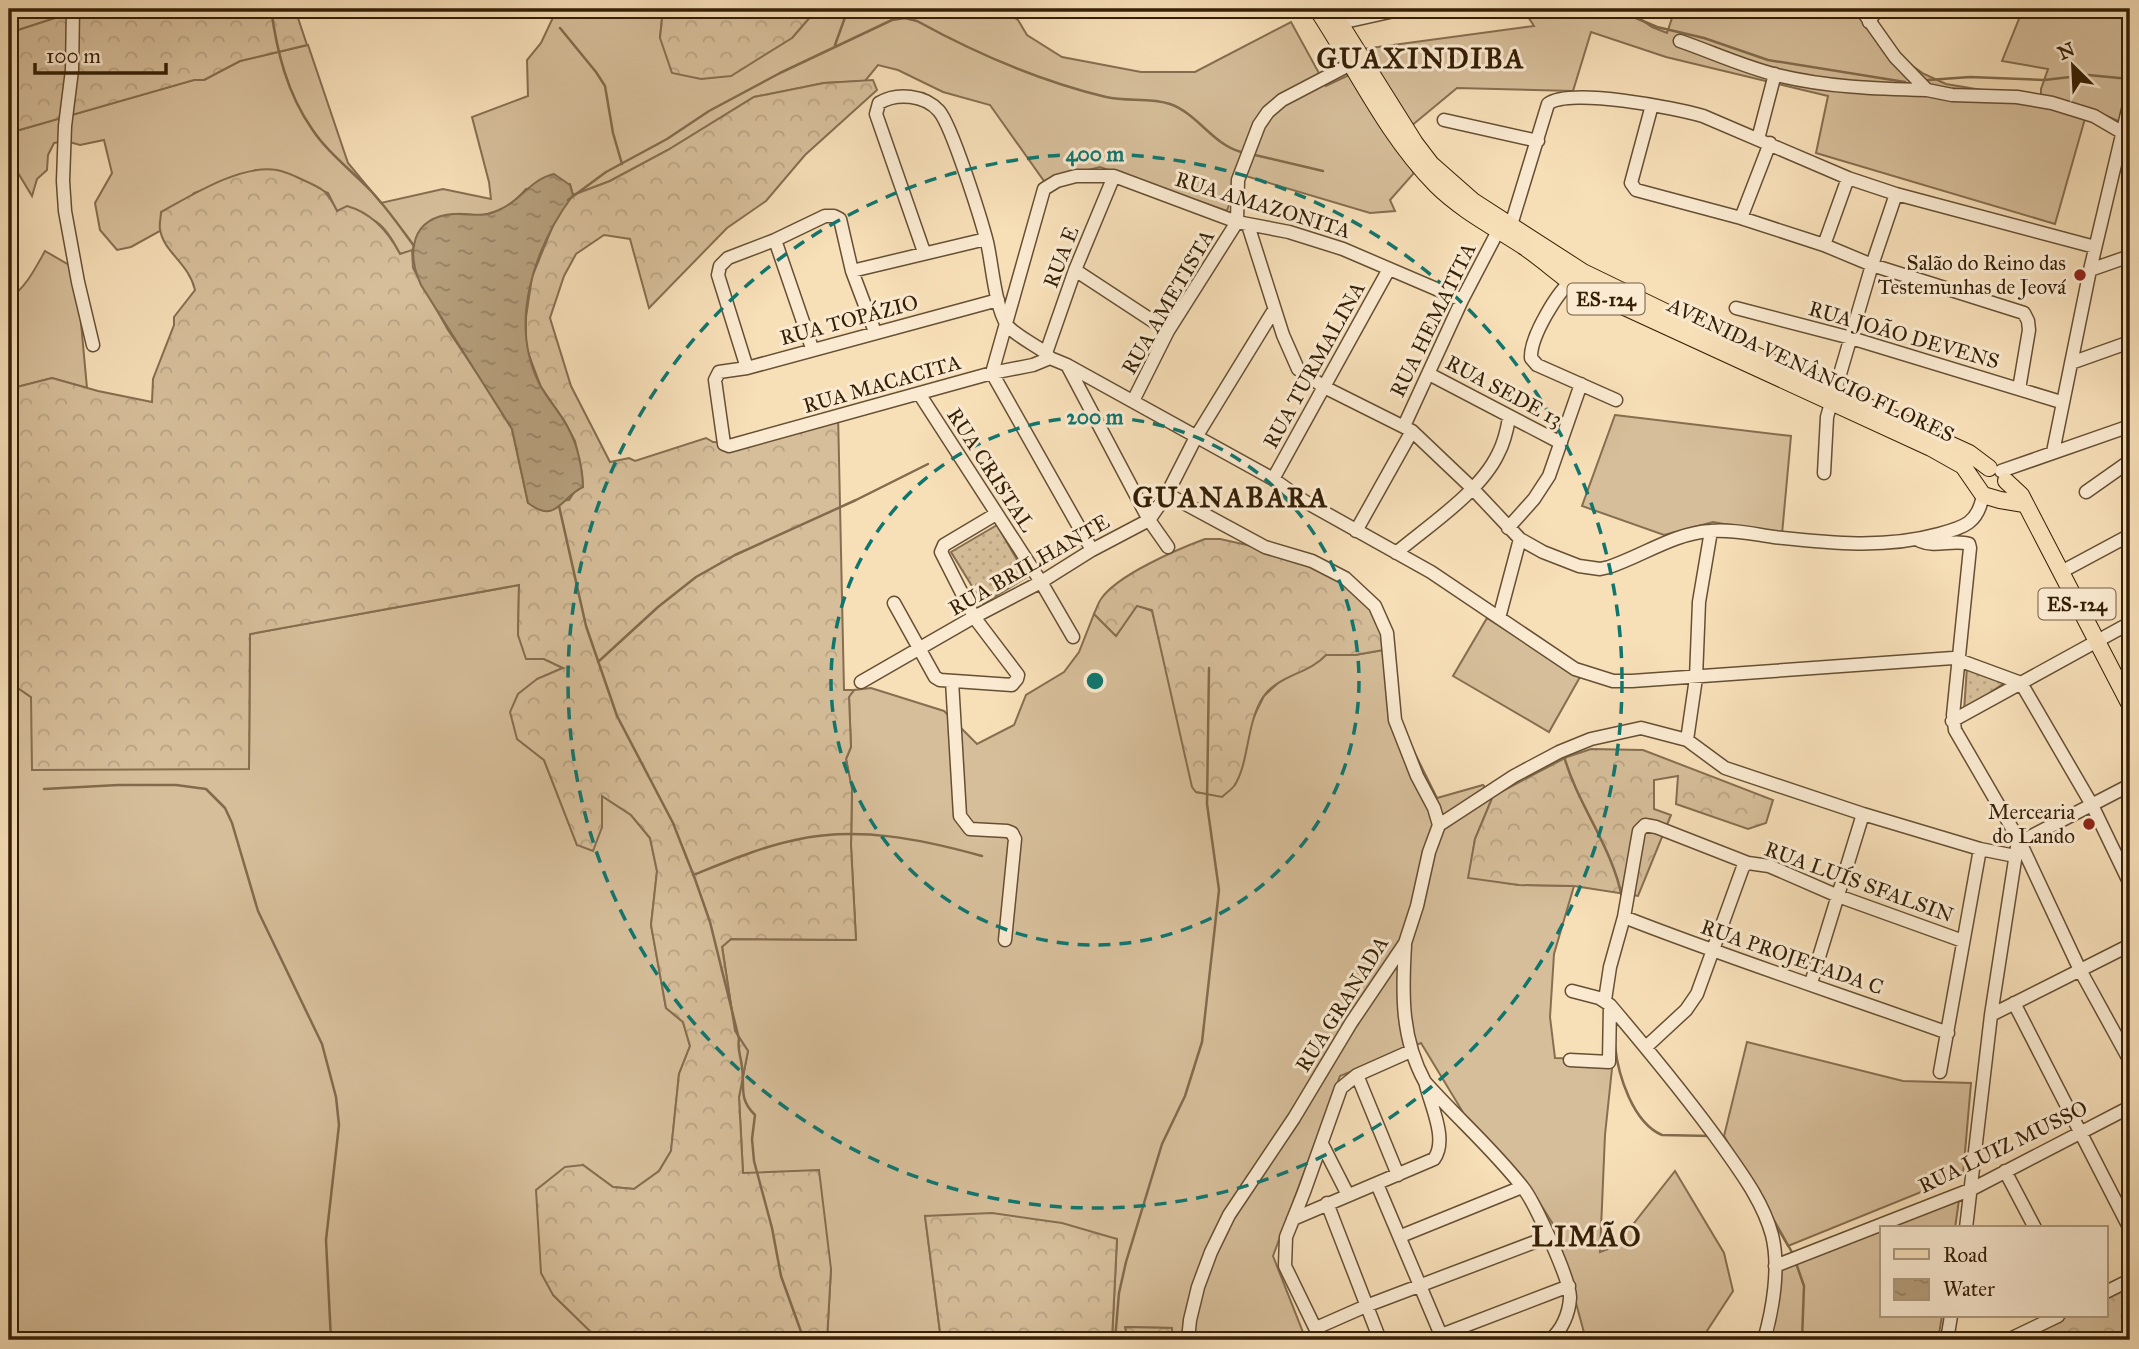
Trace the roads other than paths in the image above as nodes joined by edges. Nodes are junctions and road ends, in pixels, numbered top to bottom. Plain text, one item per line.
1 (73, 9) edge
2 (1317, 9) edge
3 (1331, 9) edge
4 (1403, 9) edge
5 (1861, 9) edge
6 (1877, 9) edge
7 (1870, 22) junction
8 (1340, 23) junction
9 (1680, 41) dead end
10 (1349, 65) junction
11 (1775, 74) junction
12 (1927, 90) junction
13 (2130, 101) edge
14 (1652, 105) junction
15 (1444, 120) dead end
16 (2127, 135) edge
17 (1538, 141) junction
18 (1764, 141) junction
19 (1114, 176) junction
20 (1848, 178) junction
21 (1896, 194) junction
22 (1741, 218) junction
23 (1243, 224) junction
24 (1505, 228) junction
25 (986, 239) junction
26 (775, 240) junction
27 (1824, 245) junction
28 (2095, 247) junction
29 (924, 252) junction
30 (2130, 257) edge
31 (1872, 265) junction
32 (1389, 269) junction
33 (1075, 270) junction
34 (2090, 270) junction
35 (852, 271) junction
36 (1576, 277) junction
37 (998, 300) junction
38 (1462, 300) junction
39 (1736, 308) dead end
40 (1274, 310) junction
41 (1007, 326) junction
42 (1168, 331) junction
43 (875, 332) junction
44 (1851, 338) junction
45 (2130, 342) edge
46 (93, 345) dead end
47 (812, 348) junction
48 (1048, 355) junction
49 (2071, 363) junction
50 (1067, 365) junction
51 (747, 368) junction
52 (992, 373) junction
53 (1429, 373) junction
54 (1581, 384) junction
55 (1324, 387) junction
56 (2018, 389) junction
57 (920, 395) junction
58 (1833, 397) junction
59 (1616, 400) dead end
60 (1133, 401) junction
61 (2061, 401) junction
62 (1509, 418) junction
63 (2130, 426) edge
64 (1408, 429) junction
65 (1196, 437) junction
66 (1561, 443) junction
67 (724, 444) joint
68 (2053, 452) junction
69 (2130, 461) edge
70 (1824, 473) dead end
71 (1999, 473) junction
72 (1273, 479) junction
73 (1472, 488) junction
74 (1982, 492) junction
75 (2086, 492) dead end
76 (1167, 494) junction
77 (2024, 504) junction
78 (996, 514) junction
79 (1149, 520) junction
80 (1508, 527) junction
81 (1356, 531) junction
82 (1711, 531) junction
83 (2130, 535) edge
84 (1520, 539) junction
85 (1917, 540) junction
86 (1168, 547) dead end
87 (1092, 550) junction
88 (1396, 553) junction
89 (2062, 572) junction
90 (1041, 582) junction
91 (894, 603) dead end
92 (974, 617) junction
93 (1499, 618) junction
94 (2130, 623) edge
95 (1073, 637) dead end
96 (2097, 641) junction
97 (921, 649) junction
98 (1958, 659) junction
99 (1696, 678) junction
100 (952, 681) junction
101 (861, 682) dead end
102 (2021, 683) junction
103 (2130, 705) edge
104 (1952, 721) junction
105 (1687, 740) junction
106 (2130, 785) edge
107 (2092, 805) junction
108 (1863, 814) junction
109 (1439, 825) junction
110 (2020, 842) junction
111 (1980, 849) junction
112 (2015, 856) junction
113 (1746, 865) junction
114 (2130, 884) edge
115 (1838, 895) junction
116 (1624, 911) junction
117 (1005, 940) dead end
118 (1963, 941) junction
119 (1405, 943) junction
120 (2130, 945) edge
121 (1714, 952) junction
122 (2080, 970) junction
123 (1811, 983) junction
124 (1572, 991) dead end
125 (1608, 1003) junction
126 (2014, 1003) junction
127 (1991, 1015) junction
128 (1948, 1033) junction
129 (1646, 1047) junction
130 (1411, 1051) junction
131 (1570, 1060) dead end
132 (2130, 1061) edge
133 (1940, 1072) dead end
134 (1357, 1075) junction
135 (1425, 1082) junction
136 (2130, 1107) edge
137 (2079, 1132) junction
138 (1322, 1144) junction
139 (2005, 1171) junction
140 (1398, 1175) junction
141 (1377, 1184) junction
142 (1522, 1187) junction
143 (1972, 1189) junction
144 (1348, 1195) junction
145 (1327, 1203) junction
146 (1293, 1219) junction
147 (1966, 1226) edge
148 (2034, 1226) edge
149 (2130, 1229) edge
150 (1401, 1236) junction
151 (1548, 1237) junction
152 (1775, 1266) junction
153 (2130, 1280) edge
154 (1419, 1286) junction
155 (1569, 1286) junction
156 (2108, 1291) edge
157 (1366, 1306) junction
158 (1951, 1318) edge
159 (2054, 1318) edge
160 (1316, 1328) junction
161 (1442, 1338) edge
162 (1188, 1340) edge
163 (1321, 1340) edge
164 (1380, 1340) edge
165 (1550, 1340) edge
166 (1763, 1340) edge
167 (1947, 1340) edge
168 (2008, 1340) edge

1 - 46 street
2 - 10 main road, AVENIDA VENÂNCIO FLORES / ES-124
3 - 8 main road, AVENIDA VENÂNCIO FLORES / ES-124
4 - 8 street
5 - 7 street
6 - 7 street
7 - 12 street
8 - 24 main road, AVENIDA VENÂNCIO FLORES / ES-124
9 - 11 street
10 - 23 street
10 - 24 main road, AVENIDA VENÂNCIO FLORES / ES-124
11 - 12 street
11 - 18 street
12 - 16 street
13 - 16 street
14 - 17 street, RUA HEMATITA
14 - 18 street
14 - 22 street
15 - 17 street
16 - 28 street
17 - 24 street, RUA HEMATITA
18 - 20 street
18 - 22 street
19 - 23 street, RUA AMAZONITA
19 - 33 street, RUA E
19 - 41 street, RUA AMAZONITA
20 - 21 street
20 - 27 street
21 - 28 street
21 - 31 street
22 - 27 street
23 - 32 street, RUA AMAZONITA
23 - 40 street
23 - 42 street, RUA AMETISTA
24 - 36 main road, AVENIDA VENÂNCIO FLORES / ES-124
24 - 38 street, RUA HEMATITA
25 - 29 street
25 - 29 street
25 - 37 street
26 - 35 street
26 - 47 street
26 - 51 street
27 - 31 street
28 - 34 street
29 - 35 street
30 - 34 street
31 - 44 street
31 - 56 street
32 - 38 street, RUA AMAZONITA
32 - 55 street, RUA TURMALINA
33 - 42 street
33 - 48 street, RUA E
34 - 49 street
35 - 43 street
36 - 54 street
36 - 58 main road, AVENIDA VENÂNCIO FLORES / ES-124
37 - 41 street
37 - 43 street, RUA TOPÁZIO
38 - 53 street, RUA HEMATITA
39 - 44 street, RUA JOÃO DEVENS
40 - 55 street
40 - 65 street, RUA BRILHANTE
41 - 48 street
41 - 52 street
42 - 60 street, RUA AMETISTA
43 - 47 street, RUA TOPÁZIO
44 - 56 street, RUA JOÃO DEVENS
44 - 58 street
45 - 49 street
47 - 51 street, RUA TOPÁZIO
48 - 50 street
48 - 52 street, RUA MACACITA
49 - 61 street
50 - 60 street
50 - 79 street
51 - 67 street, RUA TOPÁZIO
52 - 57 street, RUA MACACITA
52 - 87 street
53 - 62 street, RUA SEDE 13
53 - 64 street, RUA HEMATITA
54 - 59 street
54 - 66 street
55 - 64 street
55 - 72 street, RUA TURMALINA
56 - 61 street, RUA JOÃO DEVENS
57 - 67 street, RUA MACACITA
57 - 78 street, RUA CRISTAL
58 - 70 street
58 - 71 main road, AVENIDA VENÂNCIO FLORES / ES-124
58 - 74 main road, AVENIDA VENÂNCIO FLORES / ES-124
60 - 65 street
61 - 68 street
62 - 66 street, RUA SEDE 13
62 - 73 street
63 - 68 street
64 - 73 street
64 - 81 street, RUA HEMATITA
65 - 72 street
65 - 76 street, RUA BRILHANTE
66 - 80 street
68 - 71 street
69 - 75 street
71 - 74 main road
71 - 74 main road
71 - 77 main road, AVENIDA VENÂNCIO FLORES / ES-124
72 - 81 street
73 - 80 street
73 - 88 street
74 - 77 main road
74 - 85 street
76 - 79 street, RUA BRILHANTE
76 - 109 street
77 - 89 main road, AVENIDA VENÂNCIO FLORES / ES-124
78 - 90 street, RUA CRISTAL
78 - 92 street
79 - 86 street
79 - 87 street, RUA BRILHANTE
80 - 84 street
81 - 88 street
82 - 84 street
82 - 85 street
82 - 99 street
83 - 89 street
84 - 93 street
85 - 98 street
87 - 90 street, RUA BRILHANTE
88 - 93 street
89 - 96 main road, AVENIDA VENÂNCIO FLORES / ES-124
90 - 92 street, RUA BRILHANTE
90 - 95 street, RUA CRISTAL
91 - 97 street
92 - 97 street, RUA BRILHANTE
92 - 100 street
93 - 99 street
94 - 96 street
96 - 102 street
96 - 103 main road, AVENIDA VENÂNCIO FLORES / ES-124
97 - 100 street
97 - 101 street, RUA BRILHANTE
98 - 99 street
98 - 102 street
98 - 104 street
99 - 105 street
100 - 117 street
102 - 104 street
102 - 107 street
104 - 110 street
105 - 108 street
105 - 109 street
106 - 107 street
107 - 110 street
107 - 114 street
108 - 111 street
108 - 115 street
109 - 119 street, RUA GRANADA
110 - 112 street
110 - 122 street
111 - 112 street
111 - 118 street
112 - 127 street
113 - 115 street, RUA LUÍS SFALSIN
113 - 116 street, RUA LUÍS SFALSIN
113 - 121 street
115 - 118 street, RUA LUÍS SFALSIN
115 - 123 street
116 - 121 street, RUA PROJETADA C
116 - 125 street
118 - 128 street
119 - 130 street
119 - 162 street, RUA GRANADA
120 - 122 street
121 - 123 street, RUA PROJETADA C
121 - 129 street
122 - 126 street
122 - 132 street
123 - 128 street, RUA PROJETADA C
124 - 125 street
125 - 129 street
125 - 131 street
126 - 127 street
126 - 137 street
127 - 143 street
128 - 133 street
129 - 152 street
130 - 134 street
130 - 135 street
134 - 138 street
134 - 140 street
135 - 140 street
135 - 142 street
136 - 137 street, RUA LUIZ MUSSO
137 - 139 street, RUA LUIZ MUSSO
137 - 149 street
138 - 144 street
138 - 146 street
139 - 143 street, RUA LUIZ MUSSO
139 - 148 street
140 - 141 street
141 - 144 street
141 - 150 street
142 - 150 street
142 - 151 street
143 - 147 street
143 - 152 street, RUA LUIZ MUSSO
144 - 145 street
145 - 146 street
145 - 157 street
146 - 160 street
150 - 154 street
151 - 154 street
151 - 155 street
152 - 166 street
153 - 156 street
154 - 157 street
154 - 161 street
155 - 161 street
155 - 165 street
157 - 160 street
157 - 164 street
158 - 167 street
159 - 168 street
160 - 163 street

